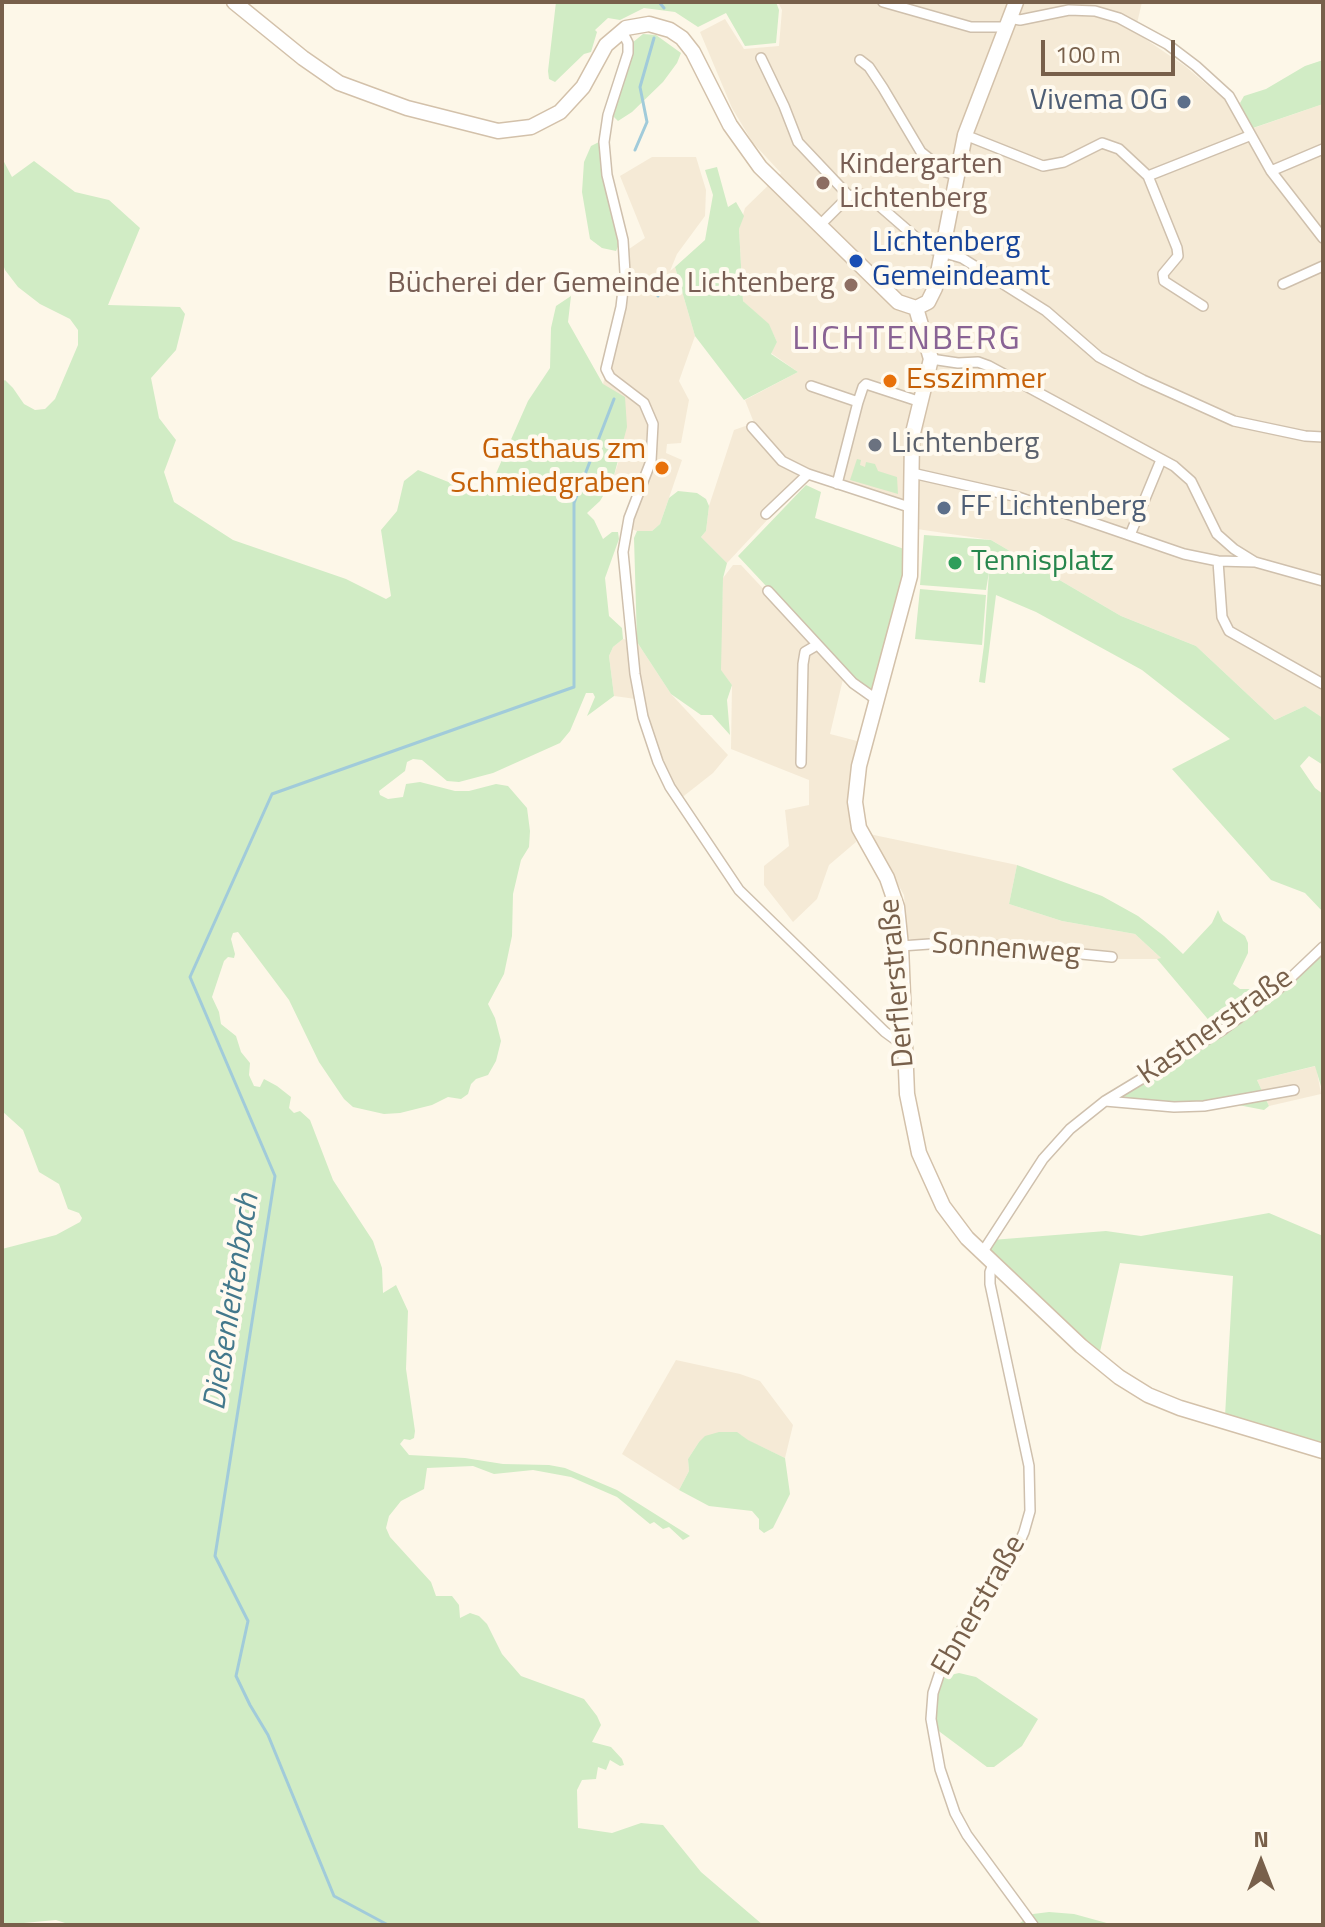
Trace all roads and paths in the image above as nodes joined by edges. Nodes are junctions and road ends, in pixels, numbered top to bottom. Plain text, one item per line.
1 (234, 2) edge
2 (883, 2) edge
3 (1016, 2) edge
4 (1007, 23) junction
5 (622, 31) junction
6 (761, 58) dead end
7 (860, 60) dead end
8 (965, 135) junction
9 (1249, 136) junction
10 (1323, 149) edge
11 (1271, 171) junction
12 (956, 175) junction
13 (1148, 176) junction
14 (849, 196) junction
15 (820, 225) junction
16 (1323, 238) edge
17 (943, 252) junction
18 (1323, 266) edge
19 (1283, 284) dead end
20 (1203, 306) dead end
21 (916, 308) junction
22 (931, 359) junction
23 (811, 386) dead end
24 (858, 402) junction
25 (921, 402) junction
26 (752, 427) dead end
27 (1323, 437) edge
28 (1161, 460) junction
29 (912, 473) junction
30 (808, 474) junction
31 (837, 484) junction
32 (912, 508) junction
33 (766, 514) dead end
34 (1130, 535) junction
35 (1218, 561) junction
36 (1255, 562) junction
37 (1323, 581) edge
38 (768, 591) dead end
39 (817, 645) junction
40 (1323, 684) edge
41 (877, 700) junction
42 (801, 763) dead end
43 (901, 946) junction
44 (1323, 947) edge
45 (1112, 957) dead end
46 (904, 1041) junction
47 (1294, 1090) dead end
48 (1105, 1101) junction
49 (982, 1253) junction
50 (993, 1264) junction
51 (1323, 1451) edge
52 (1033, 1925) edge

1 - 5 street
2 - 4 street
3 - 4 street
4 - 8 street
4 - 9 street
5 - 15 street
5 - 46 street
6 - 14 street
7 - 12 street
8 - 12 street
8 - 13 street
9 - 11 street
9 - 13 street
10 - 11 street
11 - 16 street
12 - 17 street
13 - 20 street
14 - 15 street
14 - 17 street
15 - 21 street
17 - 21 street
17 - 27 street
18 - 19 street
21 - 22 street, Derflerstraße
22 - 25 street, Derflerstraße
22 - 28 street
23 - 24 street
24 - 25 street
24 - 31 street
25 - 29 street, Derflerstraße
26 - 30 street
28 - 34 street
28 - 36 street
29 - 32 street, Derflerstraße
29 - 34 street
30 - 31 street
30 - 33 street
31 - 32 street
32 - 41 street, Derflerstraße
34 - 35 street
35 - 36 street
35 - 40 street
36 - 37 street
38 - 39 street
39 - 41 street
39 - 42 street
41 - 43 street, Derflerstraße
43 - 45 street, Sonnenweg
43 - 46 street, Derflerstraße
44 - 48 street, Kastnerstraße
46 - 49 street, Derflerstraße
47 - 48 street, Kastnerstraße
48 - 49 street, Kastnerstraße
49 - 50 street, Derflerstraße
50 - 51 street, Derflerstraße
50 - 52 street, Ebnerstraße

